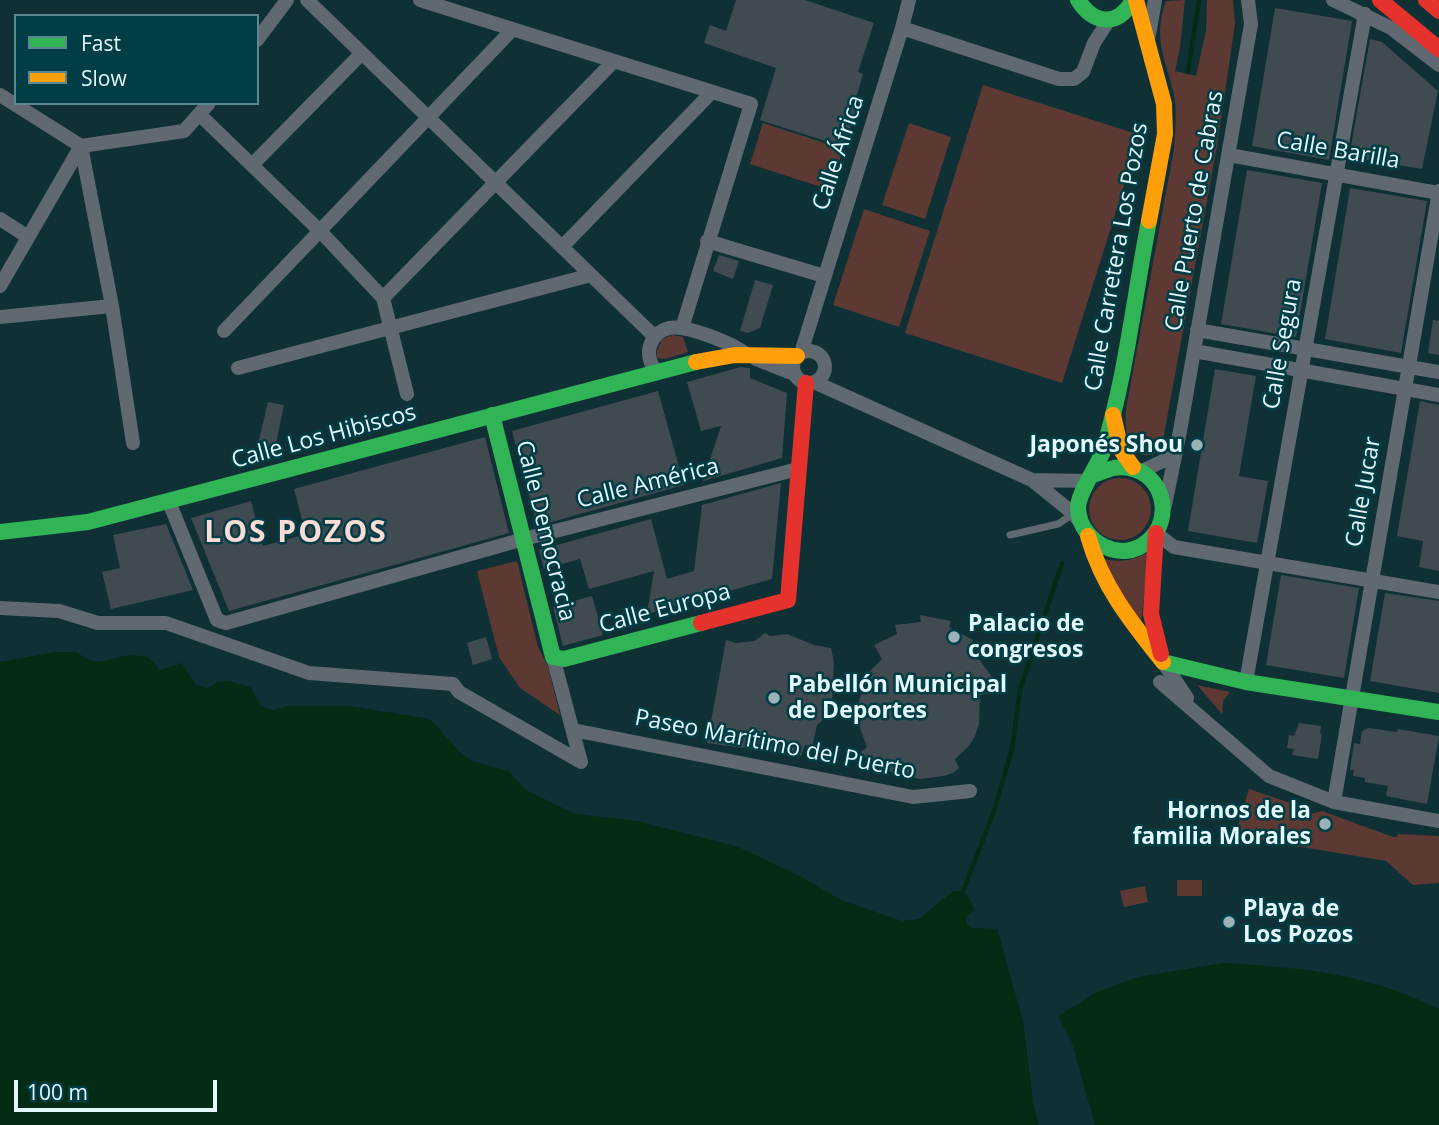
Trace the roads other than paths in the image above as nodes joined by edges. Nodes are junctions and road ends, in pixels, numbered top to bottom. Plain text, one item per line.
1 (287, 0) edge
2 (307, 0) edge
3 (420, 0) edge
4 (909, 0) edge
5 (1078, 0) edge
6 (1155, 0) edge
7 (1248, 0) edge
8 (1257, 0) edge
9 (1333, 0) edge
10 (1380, 0) edge
11 (1426, 0) edge
12 (1135, 3) edge
13 (1439, 12) edge
14 (1365, 14) junction
15 (1109, 20) junction
16 (1251, 24) junction
17 (902, 29) junction
18 (512, 30) junction
19 (259, 37) edge
20 (1148, 43) junction
21 (1439, 49) edge
22 (362, 53) junction
23 (613, 62) junction
24 (1439, 65) edge
25 (1153, 68) junction
26 (712, 92) junction
27 (16, 105) edge
28 (205, 109) edge
29 (429, 118) junction
30 (80, 146) junction
31 (1229, 155) junction
32 (253, 164) junction
33 (1337, 174) junction
34 (495, 182) junction
35 (1439, 192) edge
36 (0, 219) edge
37 (320, 231) junction
38 (28, 237) junction
39 (708, 241) junction
40 (562, 247) junction
41 (591, 275) junction
42 (824, 276) junction
43 (0, 286) edge
44 (383, 298) junction
45 (112, 306) junction
46 (0, 317) edge
47 (390, 328) junction
48 (682, 328) junction
49 (1197, 330) junction
50 (224, 331) dead end
51 (655, 337) junction
52 (1306, 349) junction
53 (649, 351) junction
54 (1194, 351) junction
55 (804, 354) junction
56 (750, 357) junction
57 (1409, 367) junction
58 (238, 368) dead end
59 (825, 368) junction
60 (1302, 370) junction
61 (656, 372) junction
62 (1439, 372) edge
63 (626, 380) junction
64 (805, 380) junction
65 (1405, 389) junction
66 (408, 394) dead end
67 (1439, 395) edge
68 (860, 403) junction
69 (1112, 414) junction
70 (492, 415) junction
71 (1181, 431) junction
72 (133, 443) dead end
73 (798, 469) junction
74 (1137, 469) junction
75 (1090, 478) junction
76 (1032, 480) junction
77 (169, 502) junction
78 (1164, 510) junction
79 (1081, 524) junction
80 (0, 532) edge
81 (1156, 533) junction
82 (1010, 535) dead end
83 (524, 539) junction
84 (1268, 563) junction
85 (1372, 580) junction
86 (1439, 592) edge
87 (0, 608) edge
88 (553, 657) junction
89 (1163, 662) junction
90 (1160, 682) dead end
91 (1246, 682) junction
92 (1352, 700) junction
93 (1439, 712) edge
94 (1200, 718) junction
95 (573, 730) junction
96 (970, 791) dead end
97 (1334, 802) junction
98 (1438, 816) edge

1 - 19 street
2 - 22 street
3 - 18 street
4 - 17 street, Calle África
5 - 15 main road
6 - 20 street
7 - 16 street, Calle Puerto de Cabras
8 - 16 street
9 - 14 street
10 - 21 main road
11 - 13 main road
12 - 15 main road
12 - 20 main road
14 - 24 street
14 - 33 street, Calle Segura
15 - 17 street
15 - 25 main road
16 - 31 street, Calle Puerto de Cabras
17 - 42 street, Calle África
18 - 23 street
18 - 29 street
20 - 25 main road
22 - 29 street
22 - 32 street
23 - 26 street
23 - 34 street
25 - 69 main road, Calle Carretera Los Pozos
26 - 39 street
26 - 40 street
27 - 30 street
28 - 30 street
28 - 32 street
29 - 34 street
29 - 37 street
30 - 38 street
30 - 45 street
31 - 33 street, Calle Barilla
31 - 49 street, Calle Puerto de Cabras
32 - 37 street
33 - 35 street, Calle Barilla
33 - 52 street, Calle Segura
34 - 40 street
34 - 44 street
35 - 57 street, Calle Jucar
36 - 38 street
37 - 44 street
37 - 50 street
38 - 43 street
39 - 42 street
39 - 48 street
40 - 41 street
41 - 47 street
41 - 51 street
42 - 55 street, Calle África
44 - 47 street
45 - 46 street
45 - 72 street
47 - 58 street
47 - 66 street
48 - 51 street
48 - 56 street
49 - 52 street
49 - 54 street, Calle Puerto de Cabras
51 - 53 street
52 - 57 street
52 - 60 street, Calle Segura
53 - 61 street
53 - 63 street
54 - 60 street
54 - 71 street, Calle Puerto de Cabras
55 - 56 main road
55 - 59 street
55 - 64 street
56 - 61 main road, Calle Los Hibiscos
56 - 64 street
57 - 62 street
57 - 65 street, Calle Jucar
59 - 64 street
59 - 68 street
60 - 65 street
60 - 84 street, Calle Segura
61 - 63 main road, Calle Los Hibiscos
63 - 70 main road, Calle Los Hibiscos
64 - 68 street
64 - 73 main road
65 - 67 street
65 - 85 street, Calle Jucar
68 - 76 street
69 - 74 main road
69 - 75 main road, Calle Carretera Los Pozos
70 - 77 main road, Calle Los Hibiscos
70 - 83 main road, Calle Democracia
71 - 74 street, Calle Puerto de Cabras
71 - 78 street, Calle Puerto de Cabras
73 - 83 street, Calle América
73 - 88 main road, Calle Europa
74 - 75 main road
74 - 78 main road
75 - 76 street
75 - 79 main road
76 - 79 street
77 - 80 main road, Calle Los Hibiscos
77 - 83 street, Calle América
78 - 81 main road
79 - 81 main road
79 - 82 lane
79 - 89 main road
81 - 84 street
81 - 89 main road
83 - 88 main road, Calle Democracia
84 - 85 street
84 - 91 street, Calle Segura
85 - 86 street
85 - 92 street, Calle Jucar
87 - 95 street
88 - 95 street
89 - 91 main road
89 - 94 street
90 - 94 street
91 - 92 main road
92 - 93 main road
92 - 97 street, Calle Jucar
94 - 97 street
95 - 96 street, Paseo Marítimo del Puerto
97 - 98 street

